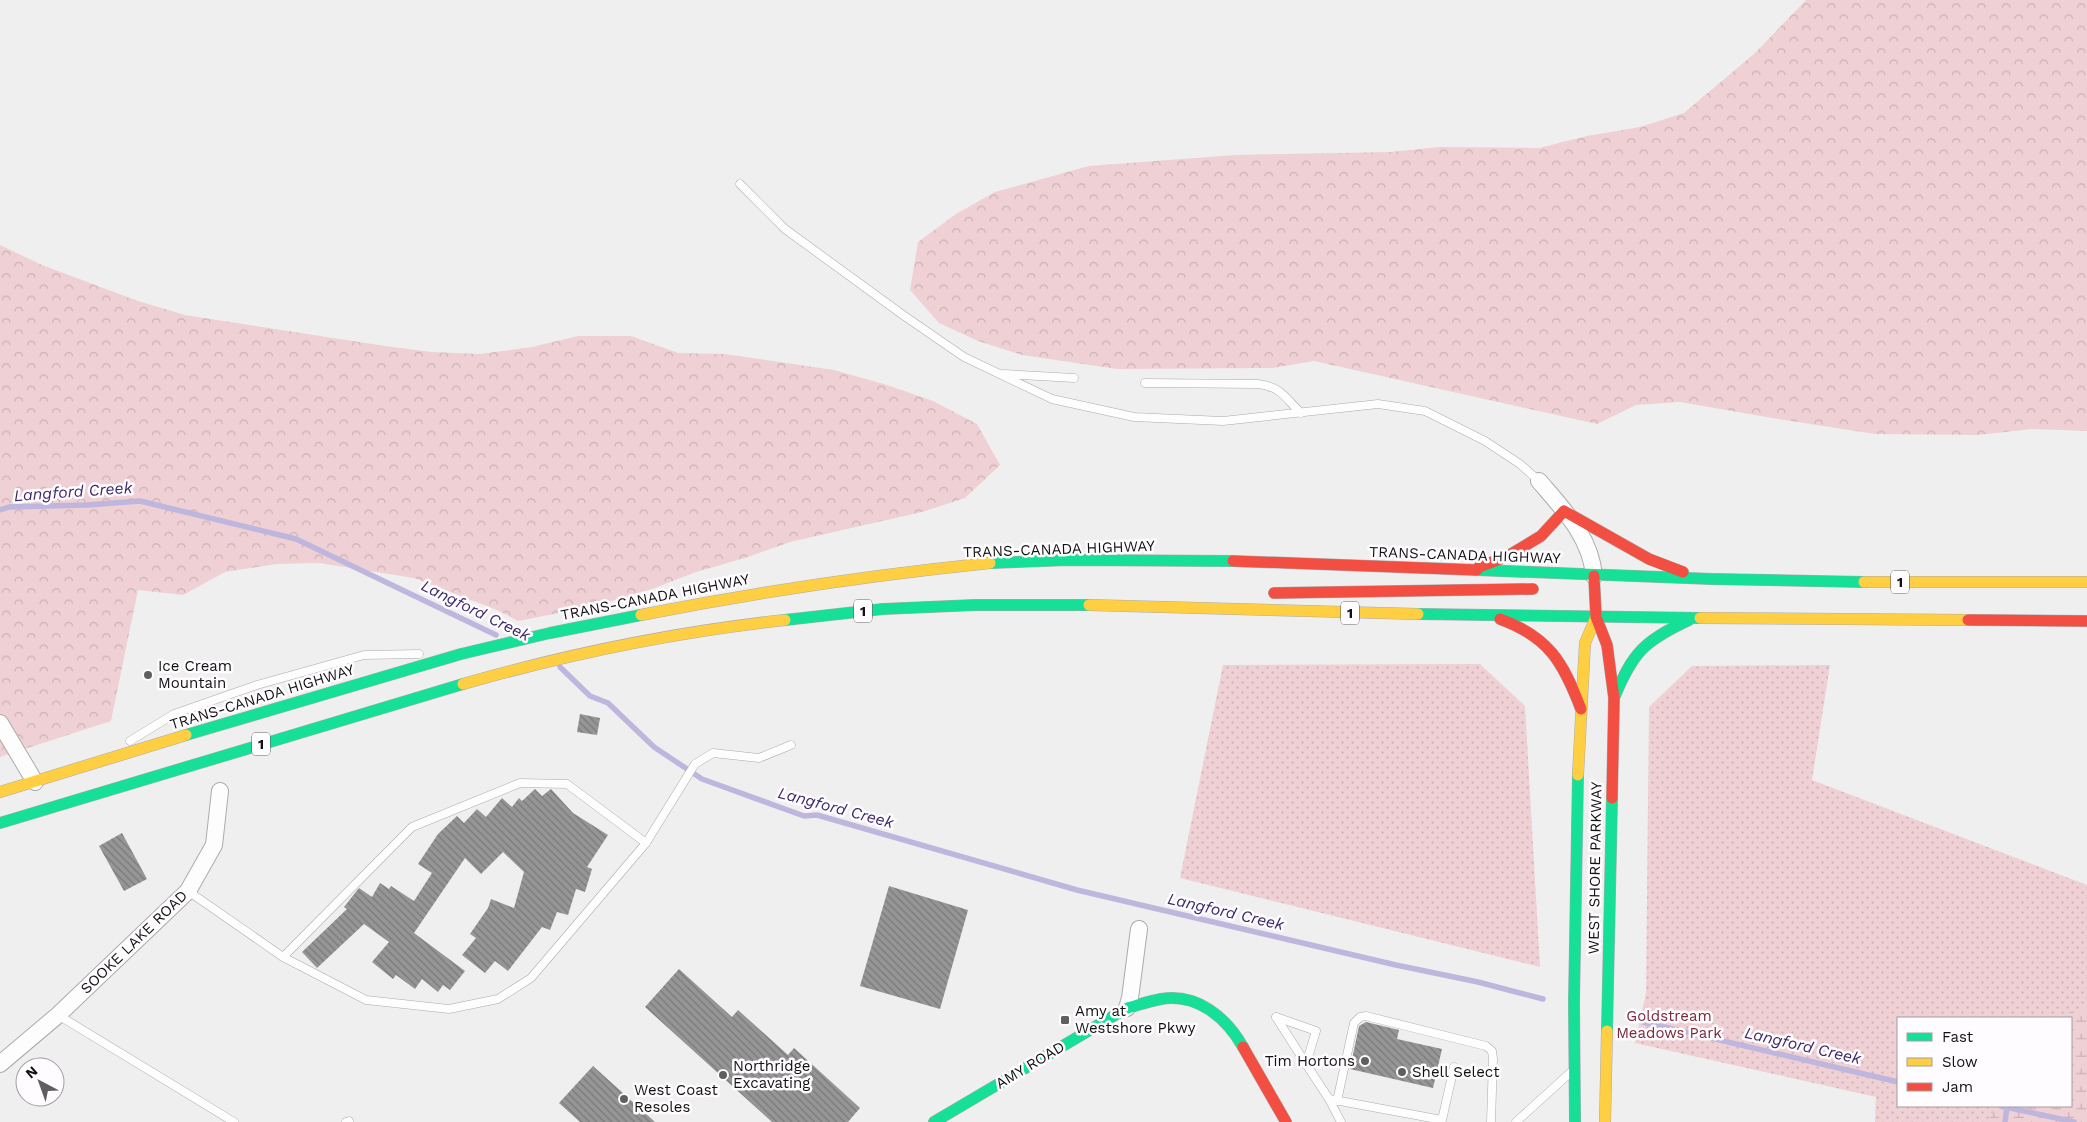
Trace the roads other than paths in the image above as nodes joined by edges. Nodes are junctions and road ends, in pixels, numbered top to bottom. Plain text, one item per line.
1 (740, 184) dead end
2 (998, 373) junction
3 (1074, 378) dead end
4 (1145, 383) dead end
5 (1301, 413) junction
6 (1539, 481) joint
7 (1564, 511) junction
8 (1471, 570) junction
9 (1594, 576) junction
10 (1712, 580) junction
11 (2087, 582) edge
12 (1565, 585) dead end
13 (1541, 589) dead end
14 (1259, 594) dead end
15 (1241, 597) dead end
16 (1207, 608) junction
17 (1494, 616) junction
18 (1596, 617) junction
19 (1695, 618) junction
20 (2087, 622) edge
21 (461, 654) junction
22 (523, 666) junction
23 (421, 684) dead end
24 (1614, 698) junction
25 (1581, 709) junction
26 (0, 723) edge
27 (791, 745) dead end
28 (90, 765) junction
29 (35, 782) junction
30 (58, 787) dead end
31 (220, 791) dead end
32 (0, 792) edge
33 (0, 823) edge
34 (646, 843) junction
35 (188, 891) junction
36 (1139, 929) dead end
37 (283, 957) junction
38 (1127, 1008) junction
39 (58, 1015) junction
40 (0, 1064) edge
41 (1306, 1064) junction
42 (1454, 1067) dead end
43 (1574, 1069) junction
44 (1333, 1100) junction
45 (1443, 1121) edge
46 (234, 1122) edge
47 (934, 1122) edge
48 (1286, 1122) edge
49 (1341, 1122) edge
50 (1491, 1122) edge
51 (1516, 1122) edge
52 (1575, 1122) edge
53 (1605, 1122) edge

1 - 2 lane
2 - 3 lane
2 - 5 lane
4 - 5 lane
5 - 6 lane
6 - 7 street
7 - 8 main road
7 - 9 street
7 - 10 main road
8 - 9 main road, TRANS-CANADA HIGHWAY / 1
8 - 21 main road, TRANS-CANADA HIGHWAY / 1
9 - 10 main road, TRANS-CANADA HIGHWAY / 1
9 - 12 main road
9 - 18 main road, WEST SHORE PARKWAY
10 - 11 main road, TRANS-CANADA HIGHWAY / 1
13 - 14 main road
15 - 16 main road
16 - 17 main road, 1
16 - 22 main road, 1
17 - 18 main road, 1
17 - 25 main road
18 - 19 main road, 1
18 - 24 main road, WEST SHORE PARKWAY
18 - 25 main road, WEST SHORE PARKWAY
19 - 20 main road, 1
19 - 24 main road
21 - 28 main road, TRANS-CANADA HIGHWAY / 1
21 - 28 lane
22 - 23 main road
22 - 33 main road, 1
24 - 53 main road, WEST SHORE PARKWAY
25 - 43 main road, WEST SHORE PARKWAY
26 - 29 street
27 - 34 lane
28 - 29 main road, TRANS-CANADA HIGHWAY / 1
29 - 30 main road
29 - 32 main road, TRANS-CANADA HIGHWAY / 1
31 - 35 street, SOOKE LAKE ROAD
34 - 37 lane
34 - 37 lane
35 - 37 lane
35 - 39 street, SOOKE LAKE ROAD
36 - 38 street
38 - 47 main road, AMY ROAD
38 - 48 main road, AMY ROAD
39 - 40 street, SOOKE LAKE ROAD
39 - 46 lane
41 - 41 lane
41 - 44 lane
42 - 45 lane
43 - 51 lane
43 - 52 main road, WEST SHORE PARKWAY
44 - 45 lane
44 - 49 lane
44 - 50 lane

